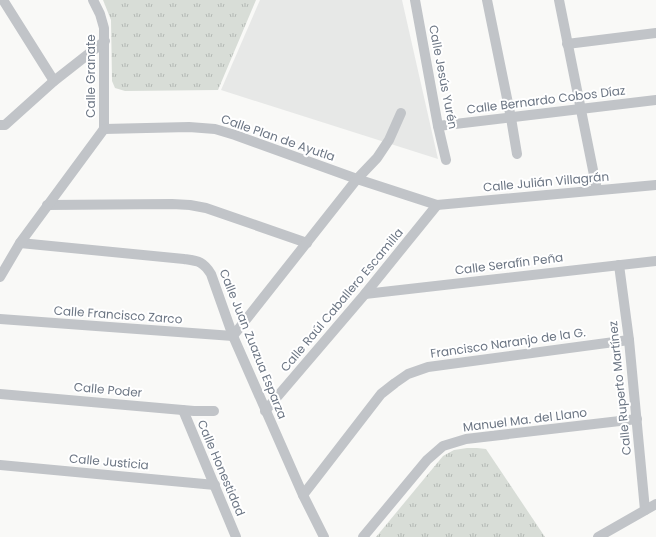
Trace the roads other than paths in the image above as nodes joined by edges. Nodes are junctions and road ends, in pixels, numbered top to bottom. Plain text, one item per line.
1 (3, 0) edge
2 (93, 0) edge
3 (415, 0) edge
4 (487, 0) edge
5 (559, 0) edge
6 (656, 33) edge
7 (105, 41) junction
8 (567, 44) junction
9 (54, 81) junction
10 (656, 100) edge
11 (581, 109) junction
12 (401, 113) dead end
13 (511, 118) junction
14 (0, 125) edge
15 (438, 126) junction
16 (104, 130) junction
17 (517, 154) dead end
18 (446, 160) dead end
19 (357, 179) junction
20 (656, 185) edge
21 (597, 190) junction
22 (47, 205) junction
23 (437, 205) junction
24 (20, 242) junction
25 (307, 243) junction
26 (656, 261) edge
27 (618, 265) junction
28 (0, 277) edge
29 (365, 294) junction
30 (0, 319) edge
31 (233, 336) junction
32 (629, 340) junction
33 (0, 394) edge
34 (183, 410) junction
35 (214, 411) dead end
36 (266, 411) junction
37 (637, 419) junction
38 (0, 465) edge
39 (215, 485) junction
40 (302, 495) junction
41 (656, 504) edge
42 (645, 510) junction
43 (236, 537) edge
44 (324, 537) edge
45 (363, 537) edge
46 (598, 537) edge

1 - 9 street
2 - 7 street, Calle Granate
3 - 15 street, Calle Jesús Yurén
4 - 13 street
5 - 8 street
6 - 8 street
7 - 9 street
7 - 16 street, Calle Granate
8 - 11 street
9 - 14 street
10 - 11 street, Calle Bernardo Cobos Díaz
11 - 13 street, Calle Bernardo Cobos Díaz
11 - 21 street
12 - 19 street
13 - 15 street, Calle Bernardo Cobos Díaz
13 - 17 street
15 - 18 street, Calle Jesús Yurén
16 - 19 street, Calle Plan de Ayutla
16 - 22 street
19 - 23 street, Calle Plan de Ayutla
19 - 25 street
20 - 21 street, Calle Julián Villagrán
21 - 23 street, Calle Julián Villagrán
22 - 24 street
22 - 25 street
23 - 29 street, Calle Raúl Caballero Escamilla
24 - 28 street
24 - 31 street, Calle Juan Zuazua Esparza
25 - 31 street
26 - 27 street, Calle Serafín Peña
27 - 29 street, Calle Serafín Peña
27 - 32 street, Calle Ruperto Martínez
29 - 36 street, Calle Raúl Caballero Escamilla
30 - 31 street, Calle Francisco Zarco
31 - 36 street, Calle Juan Zuazua Esparza
32 - 37 street, Calle Ruperto Martínez
32 - 40 street, Francisco Naranjo de la G.
33 - 34 street, Calle Poder
34 - 35 street, Calle Poder
34 - 39 street, Calle Honestidad
36 - 40 street, Calle Juan Zuazua Esparza
37 - 42 street, Calle Ruperto Martínez
37 - 45 street, Manuel Ma. del Llano
38 - 39 street, Calle Justicia
39 - 43 street, Calle Honestidad
40 - 44 street, Calle Juan Zuazua Esparza
41 - 42 street
42 - 46 street

